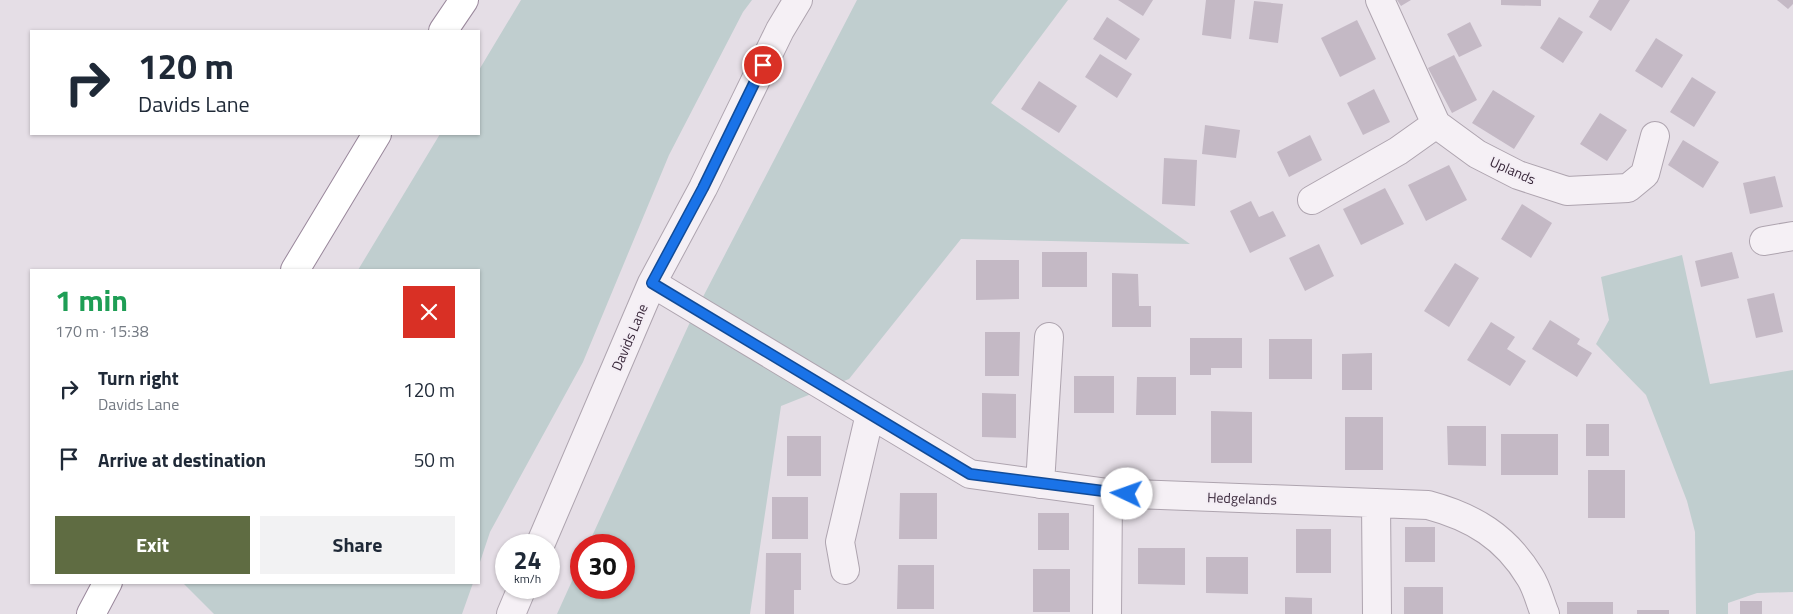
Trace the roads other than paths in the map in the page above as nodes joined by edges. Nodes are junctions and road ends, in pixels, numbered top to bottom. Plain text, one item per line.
1 (464, 0) edge
2 (798, 0) edge
3 (1380, 0) edge
4 (444, 30) edge
5 (1436, 124) junction
6 (376, 135) edge
7 (1655, 136) dead end
8 (1312, 200) dead end
9 (1793, 236) edge
10 (1764, 241) dead end
11 (296, 269) edge
12 (652, 283) junction
13 (1049, 337) dead end
14 (870, 414) junction
15 (1040, 484) junction
16 (1108, 493) junction
17 (1376, 503) junction
18 (545, 534) edge
19 (845, 570) dead end
20 (107, 584) edge
21 (517, 599) edge
22 (91, 614) edge
23 (510, 614) edge
24 (1107, 614) edge
25 (1377, 614) edge
26 (1544, 614) edge

1 - 4 highway
2 - 12 street, Davids Lane
3 - 5 street
5 - 7 street, Uplands
5 - 8 street
6 - 11 highway
9 - 10 street
12 - 14 street, Hedgelands
12 - 18 street, Davids Lane
13 - 15 street
14 - 15 street, Hedgelands
14 - 19 street
15 - 16 street, Hedgelands
16 - 17 street, Hedgelands
16 - 24 street
17 - 25 street
17 - 26 street, Hedgelands
20 - 22 highway
21 - 23 street

